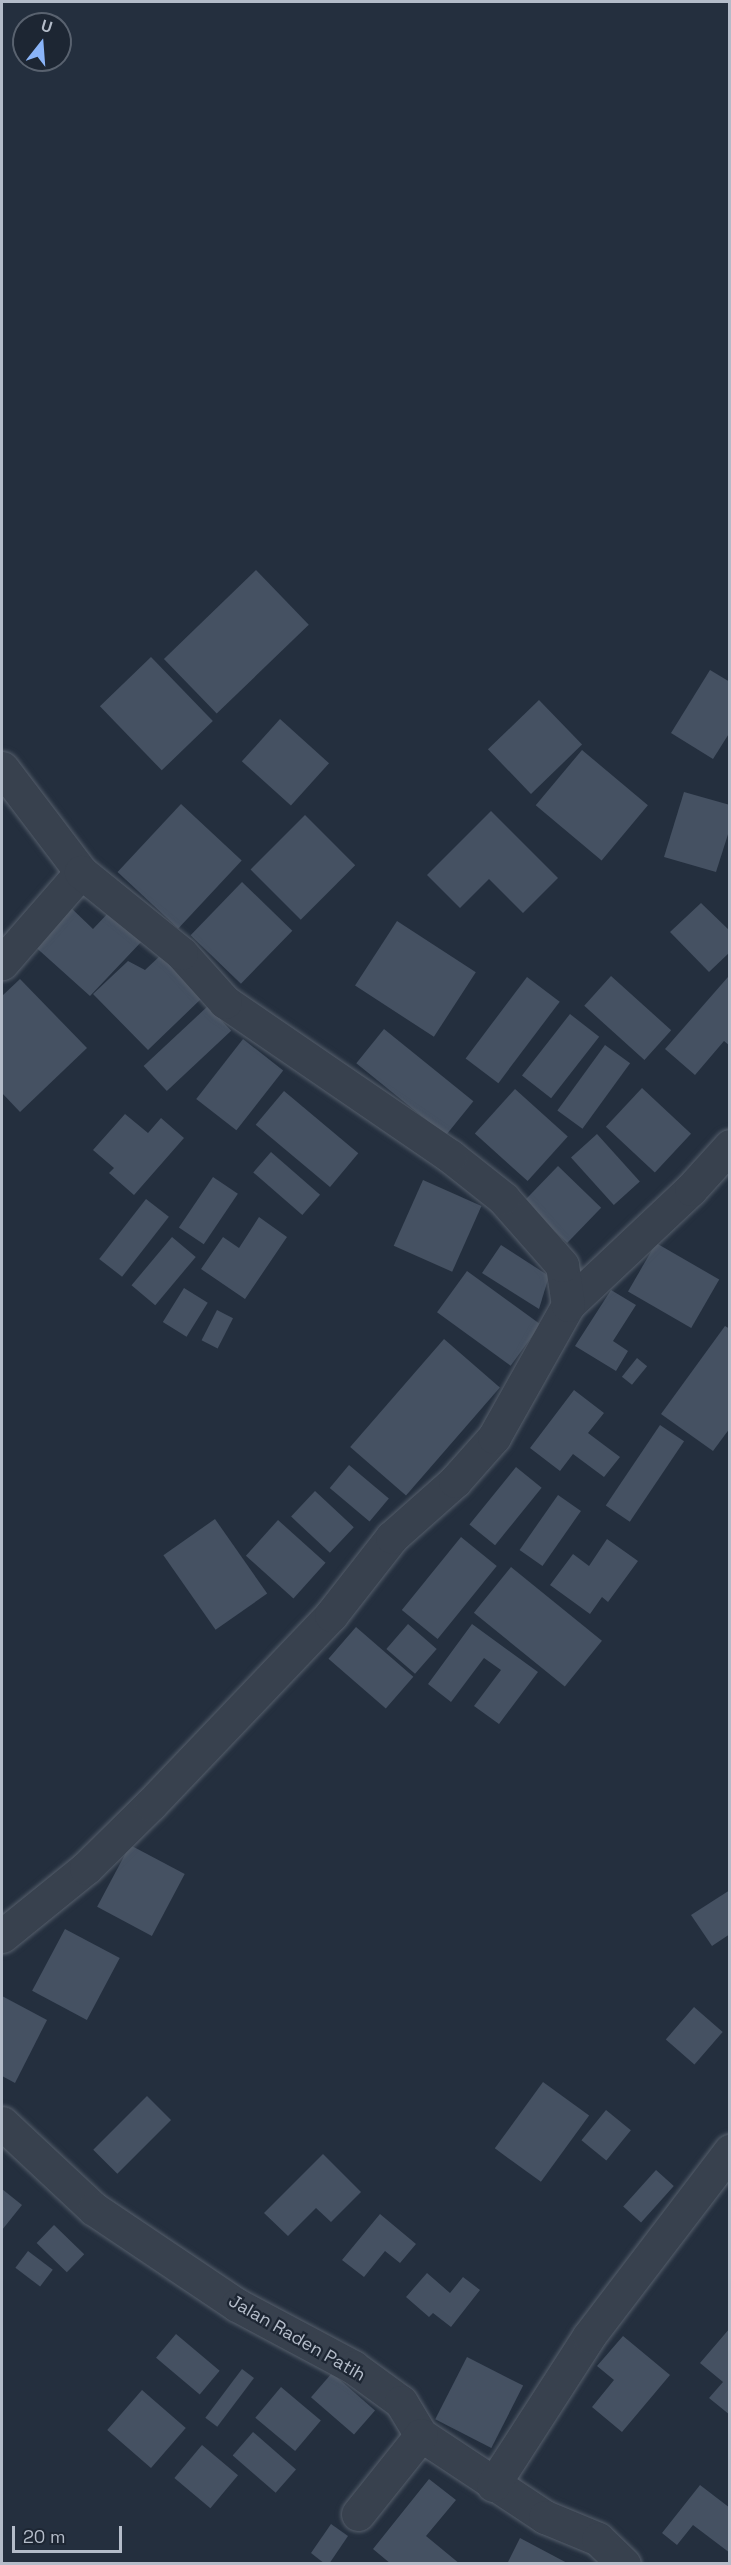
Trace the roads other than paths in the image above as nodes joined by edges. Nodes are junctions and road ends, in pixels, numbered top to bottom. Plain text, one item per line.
1 (2, 768) edge
2 (81, 872) junction
3 (2, 963) edge
4 (729, 1146) edge
5 (568, 1305) junction
6 (2, 1935) edge
7 (2, 2123) edge
8 (729, 2151) edge
9 (422, 2435) junction
10 (493, 2486) junction
11 (358, 2514) dead end
12 (624, 2564) edge

1 - 2 street
2 - 3 street
2 - 5 street
4 - 5 street
5 - 6 street
7 - 9 street, Jalan Raden Patih
8 - 10 street
9 - 10 street, Jalan Raden Patih
9 - 11 street
10 - 12 street, Jalan Raden Patih

